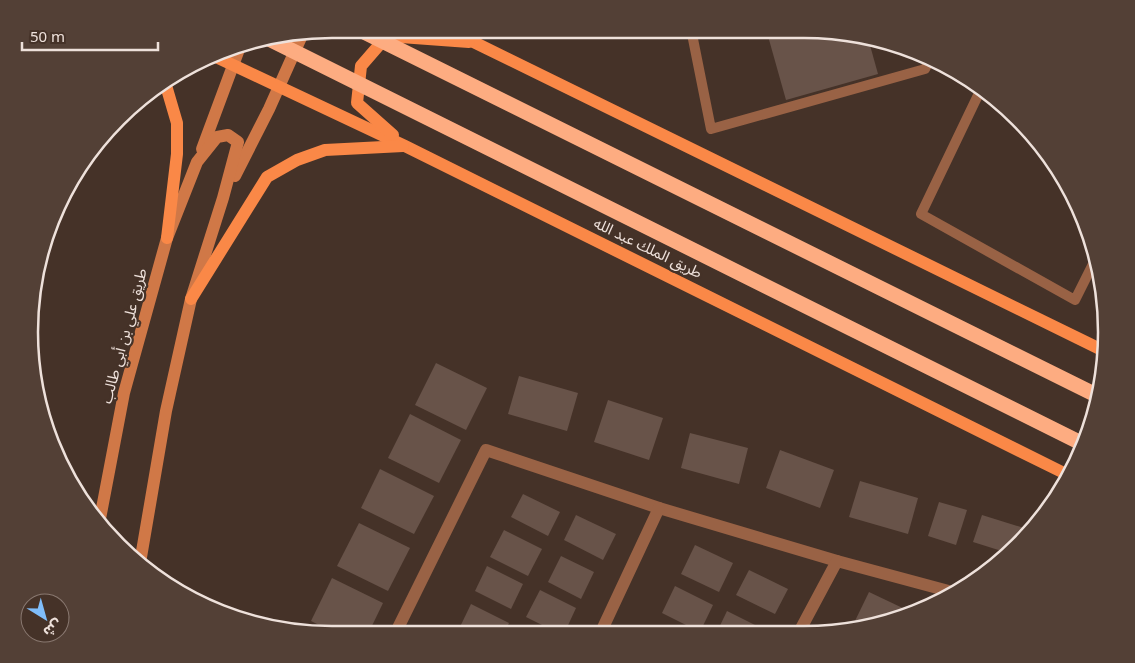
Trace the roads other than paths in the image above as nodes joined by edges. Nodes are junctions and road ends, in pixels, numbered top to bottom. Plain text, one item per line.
1 (376, 38) edge
2 (385, 38) edge
3 (412, 38) edge
4 (464, 38) edge
5 (468, 38) edge
6 (693, 38) edge
7 (301, 39) edge
8 (276, 43) edge
9 (474, 43) junction
10 (238, 53) edge
11 (221, 59) edge
12 (233, 65) junction
13 (927, 65) edge
14 (279, 86) junction
15 (167, 88) edge
16 (978, 95) edge
17 (405, 146) junction
18 (197, 162) junction
19 (223, 198) junction
20 (167, 238) junction
21 (1091, 269) edge
22 (191, 299) junction
23 (1097, 348) edge
24 (1091, 393) edge
25 (1076, 441) edge
26 (1062, 472) edge
27 (659, 508) junction
28 (101, 514) edge
29 (141, 556) edge
30 (837, 561) junction
31 (944, 590) edge
32 (400, 626) edge
33 (604, 626) edge
34 (802, 626) edge

1 - 24 highway
2 - 17 main road
3 - 9 main road
4 - 9 main road
5 - 9 main road
6 - 13 lane
7 - 14 main road, طريق علي بن أبي طالب
8 - 25 highway, طريق الملك عبد الله
9 - 23 main road
10 - 12 main road, طريق علي بن أبي طالب
11 - 12 main road, طريق الملك عبد الله
12 - 14 main road, طريق الملك عبد الله
12 - 18 main road, طريق علي بن أبي طالب
14 - 17 main road, طريق الملك عبد الله
14 - 19 main road, طريق علي بن أبي طالب
15 - 20 main road
16 - 21 lane
17 - 22 main road
17 - 26 main road, طريق الملك عبد الله
18 - 19 main road, طريق علي بن أبي طالب
18 - 20 main road, طريق علي بن أبي طالب
19 - 22 main road, طريق علي بن أبي طالب
20 - 28 main road, طريق علي بن أبي طالب
22 - 29 main road, طريق علي بن أبي طالب
27 - 30 street
27 - 32 street
27 - 33 street
30 - 31 street
30 - 34 street

